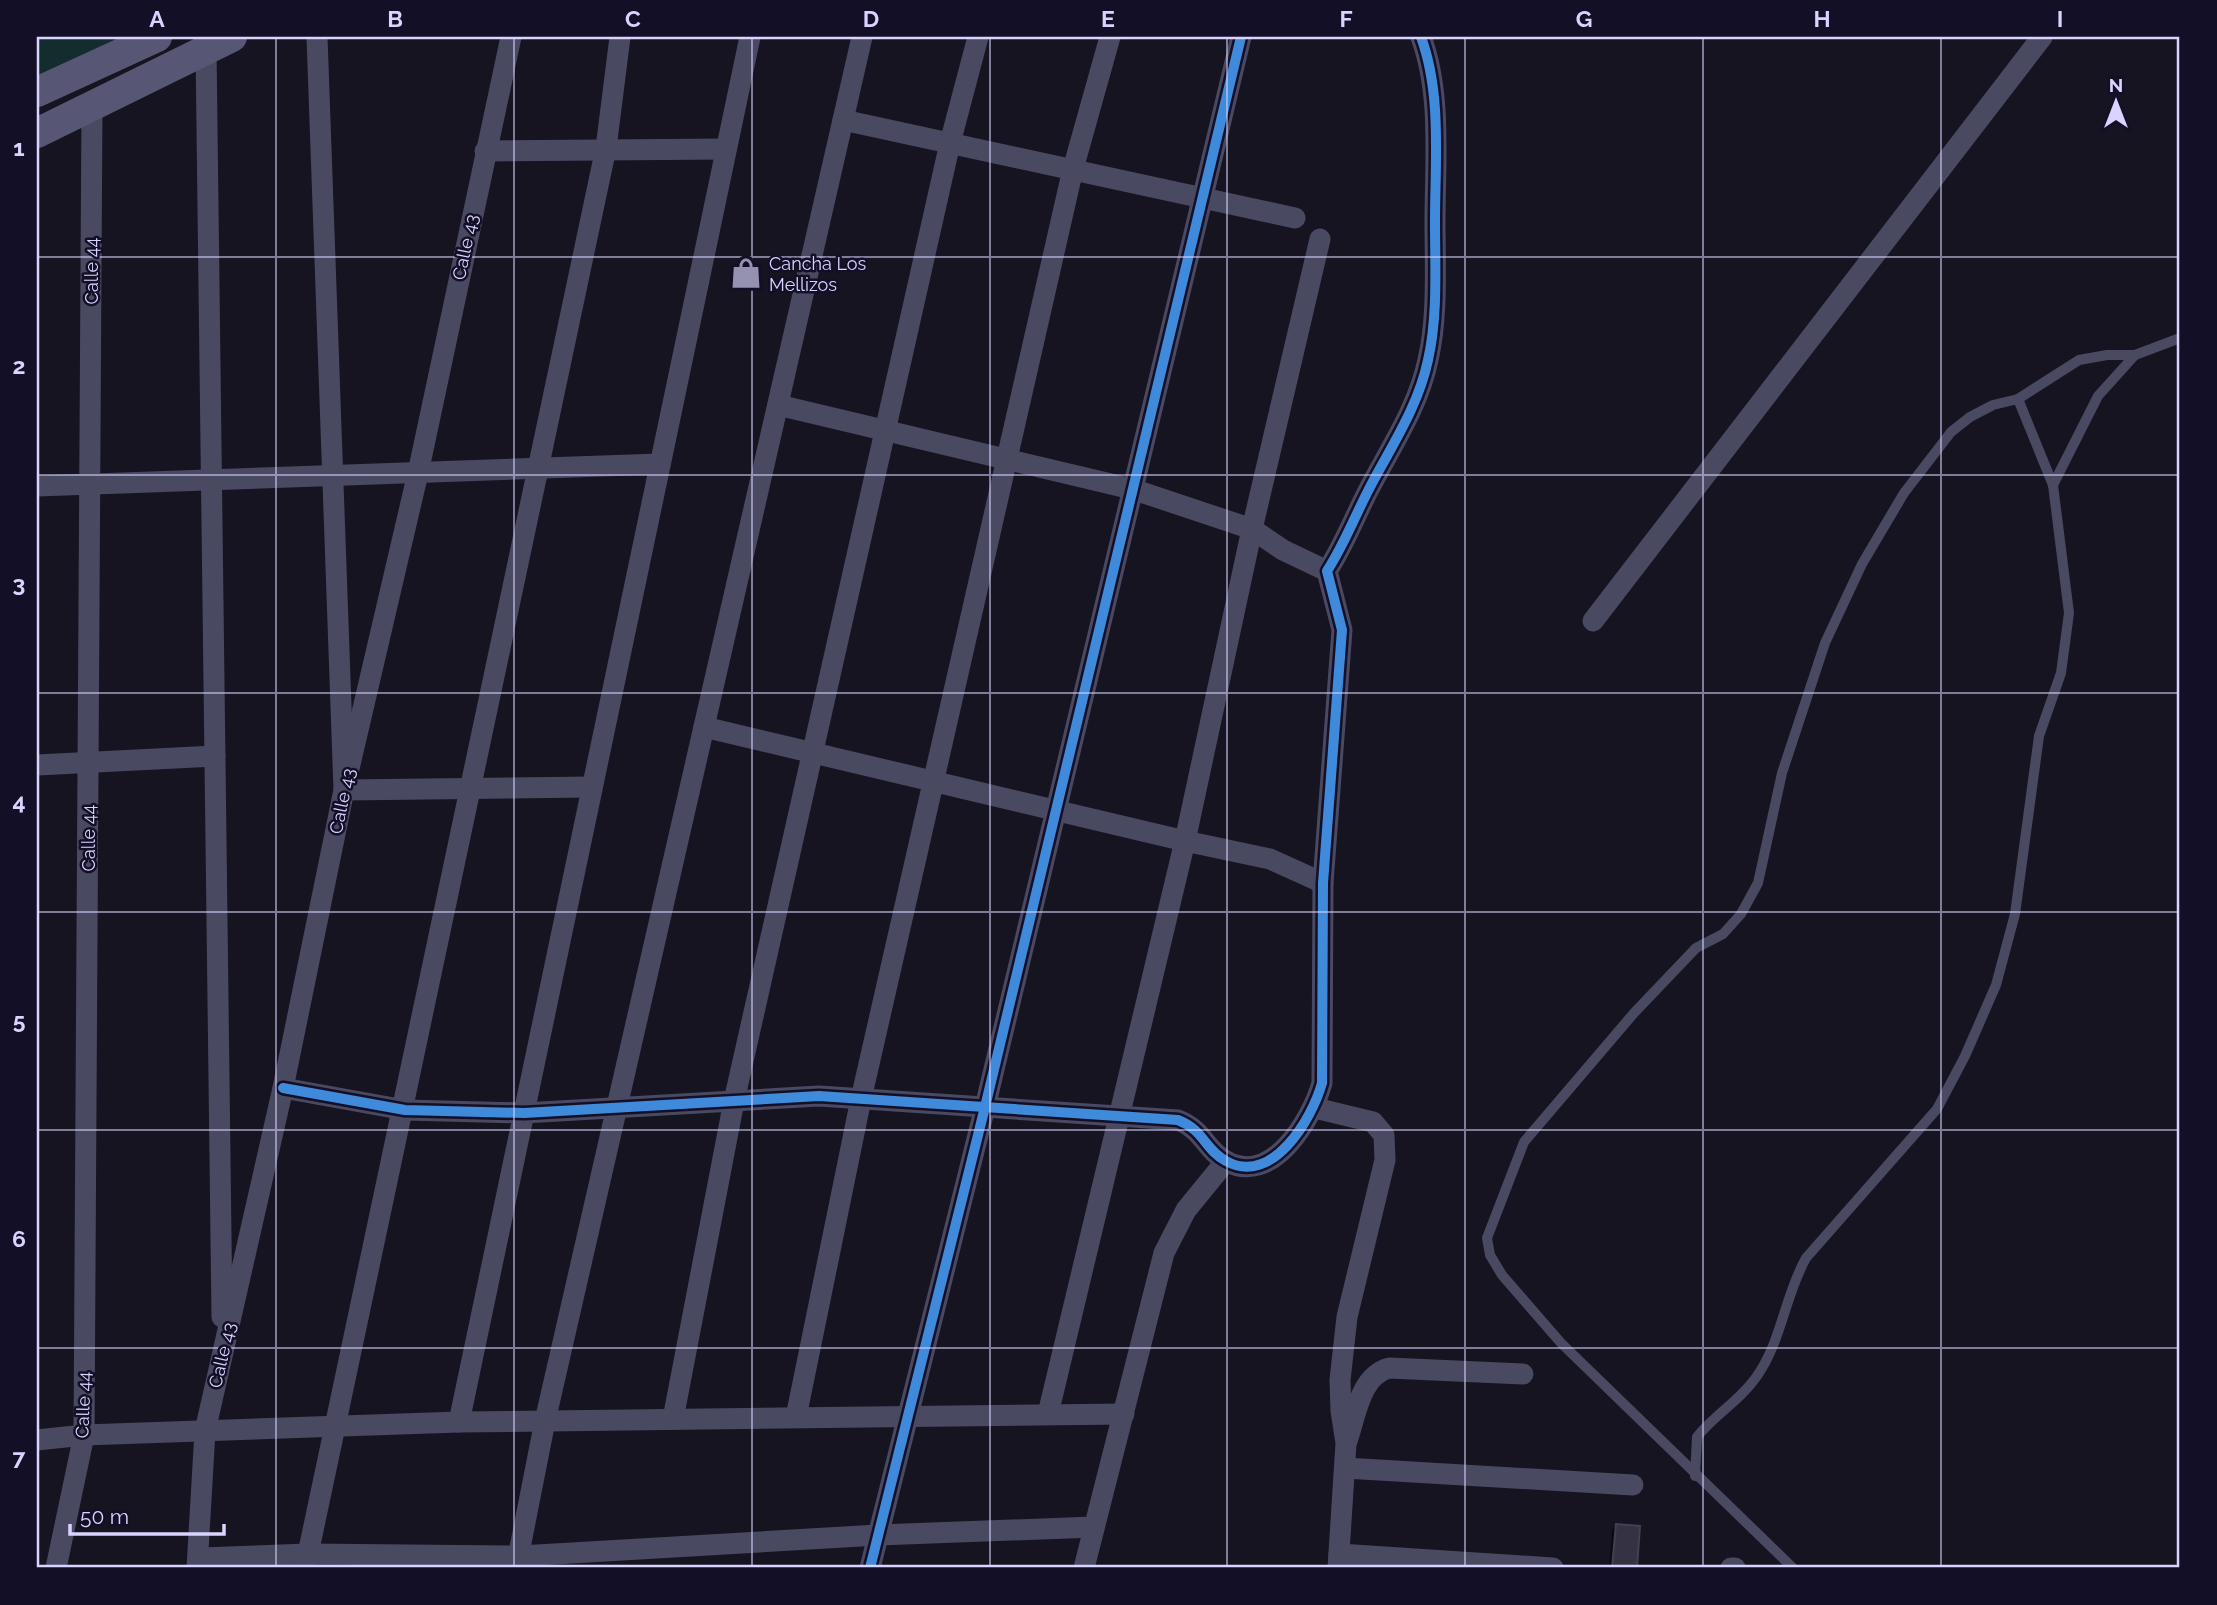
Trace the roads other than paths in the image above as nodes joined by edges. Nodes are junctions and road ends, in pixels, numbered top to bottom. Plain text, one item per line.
1 (157, 37) edge
2 (317, 37) edge
3 (511, 37) edge
4 (620, 37) edge
5 (750, 37) edge
6 (862, 37) edge
7 (978, 37) edge
8 (1110, 37) edge
9 (1241, 37) edge
10 (1421, 37) edge
11 (2042, 37) edge
12 (219, 43) edge
13 (37, 92) edge
14 (92, 105) junction
15 (843, 120) junction
16 (37, 131) edge
17 (950, 143) junction
18 (606, 148) junction
19 (726, 149) junction
20 (485, 151) junction
21 (1073, 169) junction
22 (1202, 197) junction
23 (1294, 218) dead end
24 (1320, 239) dead end
25 (2180, 338) edge
26 (2135, 355) junction
27 (2018, 399) junction
28 (778, 405) junction
29 (885, 431) junction
30 (1007, 460) junction
31 (660, 464) junction
32 (539, 469) junction
33 (418, 473) junction
34 (335, 476) junction
35 (211, 481) junction
36 (90, 484) junction
37 (2053, 485) junction
38 (37, 486) edge
39 (1132, 489) junction
40 (1252, 529) junction
41 (1326, 571) junction
42 (1593, 621) dead end
43 (704, 727) junction
44 (813, 753) junction
45 (215, 756) junction
46 (88, 763) junction
47 (37, 765) edge
48 (934, 782) junction
49 (592, 787) junction
50 (471, 789) junction
51 (344, 790) junction
52 (1056, 810) junction
53 (1185, 841) junction
54 (1323, 883) junction
55 (283, 1088) junction
56 (862, 1099) junction
57 (734, 1101) junction
58 (985, 1107) junction
59 (617, 1108) junction
60 (1315, 1108) junction
61 (405, 1110) junction
62 (524, 1112) junction
63 (1119, 1116) junction
64 (1226, 1161) junction
65 (223, 1352) junction
66 (1523, 1374) dead end
67 (1124, 1413) junction
68 (1048, 1414) junction
69 (908, 1416) junction
70 (796, 1417) junction
71 (673, 1419) junction
72 (545, 1421) junction
73 (459, 1422) junction
74 (336, 1426) junction
75 (205, 1431) junction
76 (84, 1435) junction
77 (37, 1440) edge
78 (1346, 1443) junction
79 (1345, 1468) junction
80 (1695, 1476) junction
81 (1633, 1485) dead end
82 (1094, 1527) junction
83 (878, 1535) junction
84 (307, 1561) edge
85 (1339, 1561) edge
86 (518, 1562) edge
87 (199, 1563) edge
88 (56, 1568) edge
89 (870, 1568) edge
90 (1084, 1568) edge
91 (1553, 1568) edge
92 (1793, 1568) edge

1 - 13 street
2 - 34 street
3 - 20 street, Calle 43
4 - 18 street
5 - 19 street
6 - 15 street
7 - 17 street
8 - 21 street
9 - 22 street
10 - 41 street
11 - 42 street
12 - 14 street
12 - 35 street
14 - 16 street
14 - 36 street, Calle 44
15 - 17 street
15 - 28 street
17 - 21 street
17 - 29 street
18 - 19 street
18 - 20 street
18 - 32 street
19 - 31 street
20 - 33 street, Calle 43
21 - 22 street
21 - 30 street
22 - 23 street
22 - 39 street
24 - 40 street
25 - 26 lane
26 - 27 lane
26 - 37 lane
27 - 37 lane
27 - 80 lane
28 - 29 street
28 - 43 street
29 - 30 street
29 - 44 street
30 - 39 street
30 - 48 street
31 - 32 street
31 - 49 street
32 - 33 street
32 - 50 street
33 - 34 street
33 - 51 street, Calle 43
34 - 35 street
34 - 51 street
35 - 36 street
35 - 45 street
36 - 38 street
36 - 46 street, Calle 44
37 - 80 lane
39 - 40 street
39 - 52 street
40 - 41 street
40 - 53 street
41 - 54 street
43 - 44 street
43 - 59 street
44 - 48 street
44 - 57 street
45 - 46 street
45 - 65 street
46 - 47 street
46 - 76 street, Calle 44
48 - 52 street
48 - 56 street
49 - 50 street
49 - 62 street
50 - 51 street
50 - 61 street
51 - 55 street, Calle 43
52 - 53 street
52 - 58 street
53 - 54 street
53 - 63 street
54 - 60 street
55 - 61 street
55 - 65 street, Calle 43
56 - 57 street
56 - 58 street
56 - 70 street
57 - 59 street
57 - 71 street
58 - 63 street
58 - 69 street
59 - 62 street
59 - 72 street
60 - 64 street
60 - 78 street
61 - 62 street
61 - 74 street
62 - 73 street
63 - 64 street
63 - 68 street
64 - 67 street
65 - 75 street, Calle 43
66 - 78 street
67 - 68 street
67 - 82 street
68 - 69 street
69 - 70 street
69 - 83 street
70 - 71 street
71 - 72 street
72 - 73 street
72 - 86 street
73 - 74 street
74 - 75 street
74 - 84 street
75 - 76 street
75 - 87 street, Calle 43
76 - 77 street
76 - 88 street, Calle 44
78 - 79 street
79 - 81 street
79 - 85 street
80 - 92 lane
82 - 83 street
82 - 90 street
83 - 86 street
83 - 89 street
84 - 86 street
84 - 87 street
85 - 91 street

